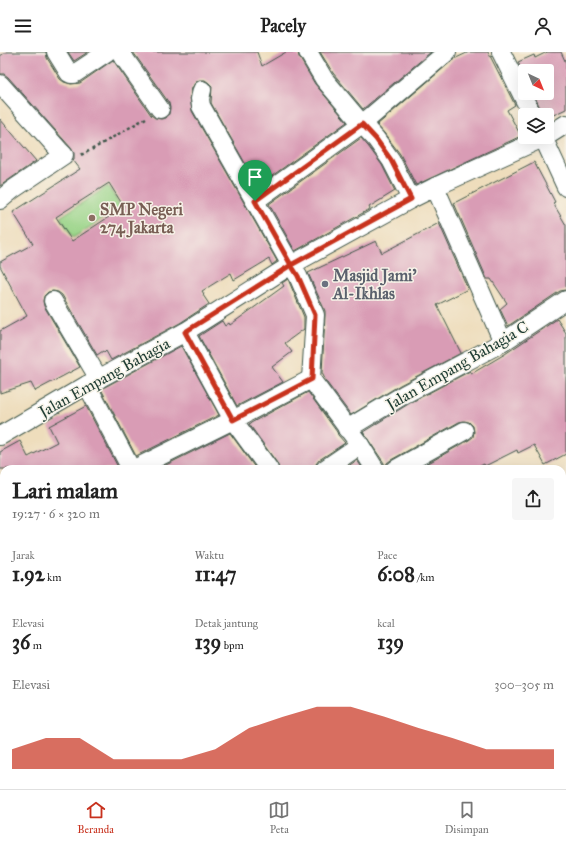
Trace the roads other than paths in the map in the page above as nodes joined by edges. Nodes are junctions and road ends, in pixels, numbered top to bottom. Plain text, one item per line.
1 (56, 52) edge
2 (107, 52) edge
3 (120, 52) edge
4 (308, 52) edge
5 (447, 52) edge
6 (501, 52) edge
7 (0, 84) edge
8 (201, 94) dead end
9 (529, 108) edge
10 (160, 109) road end
11 (362, 124) junction
12 (566, 124) edge
13 (554, 131) edge
14 (530, 144) edge
15 (548, 144) edge
16 (435, 187) junction
17 (566, 187) edge
18 (411, 199) junction
19 (0, 200) edge
20 (255, 201) junction
21 (291, 265) junction
22 (566, 300) edge
23 (53, 301) dead end
24 (185, 332) junction
25 (503, 342) junction
26 (312, 379) junction
27 (93, 382) junction
28 (233, 420) junction
29 (347, 428) junction
30 (464, 431) dead end
31 (0, 436) edge
32 (360, 445) junction
33 (129, 465) edge
34 (142, 465) edge
35 (266, 465) edge
36 (331, 465) edge
37 (372, 465) edge
38 (403, 465) edge

1 - 2 street
3 - 10 street
4 - 11 street
5 - 11 street
6 - 9 street
7 - 19 street
8 - 20 street
11 - 18 street
11 - 20 street
12 - 13 street, Jalan Empang Bahagia
14 - 16 street, Jalan Empang Bahagia
15 - 17 street
16 - 18 street, Jalan Empang Bahagia
16 - 25 street
18 - 21 street, Jalan Empang Bahagia
20 - 21 street
21 - 24 street, Jalan Empang Bahagia
21 - 26 street
22 - 25 street, Jalan Empang Bahagia C
23 - 27 street
24 - 27 street, Jalan Empang Bahagia
24 - 28 street
25 - 29 street, Jalan Empang Bahagia C
26 - 28 street
26 - 29 street
27 - 31 street, Jalan Empang Bahagia
27 - 33 street
28 - 34 street
28 - 35 street
29 - 32 street
30 - 38 street
32 - 36 street
32 - 37 street

